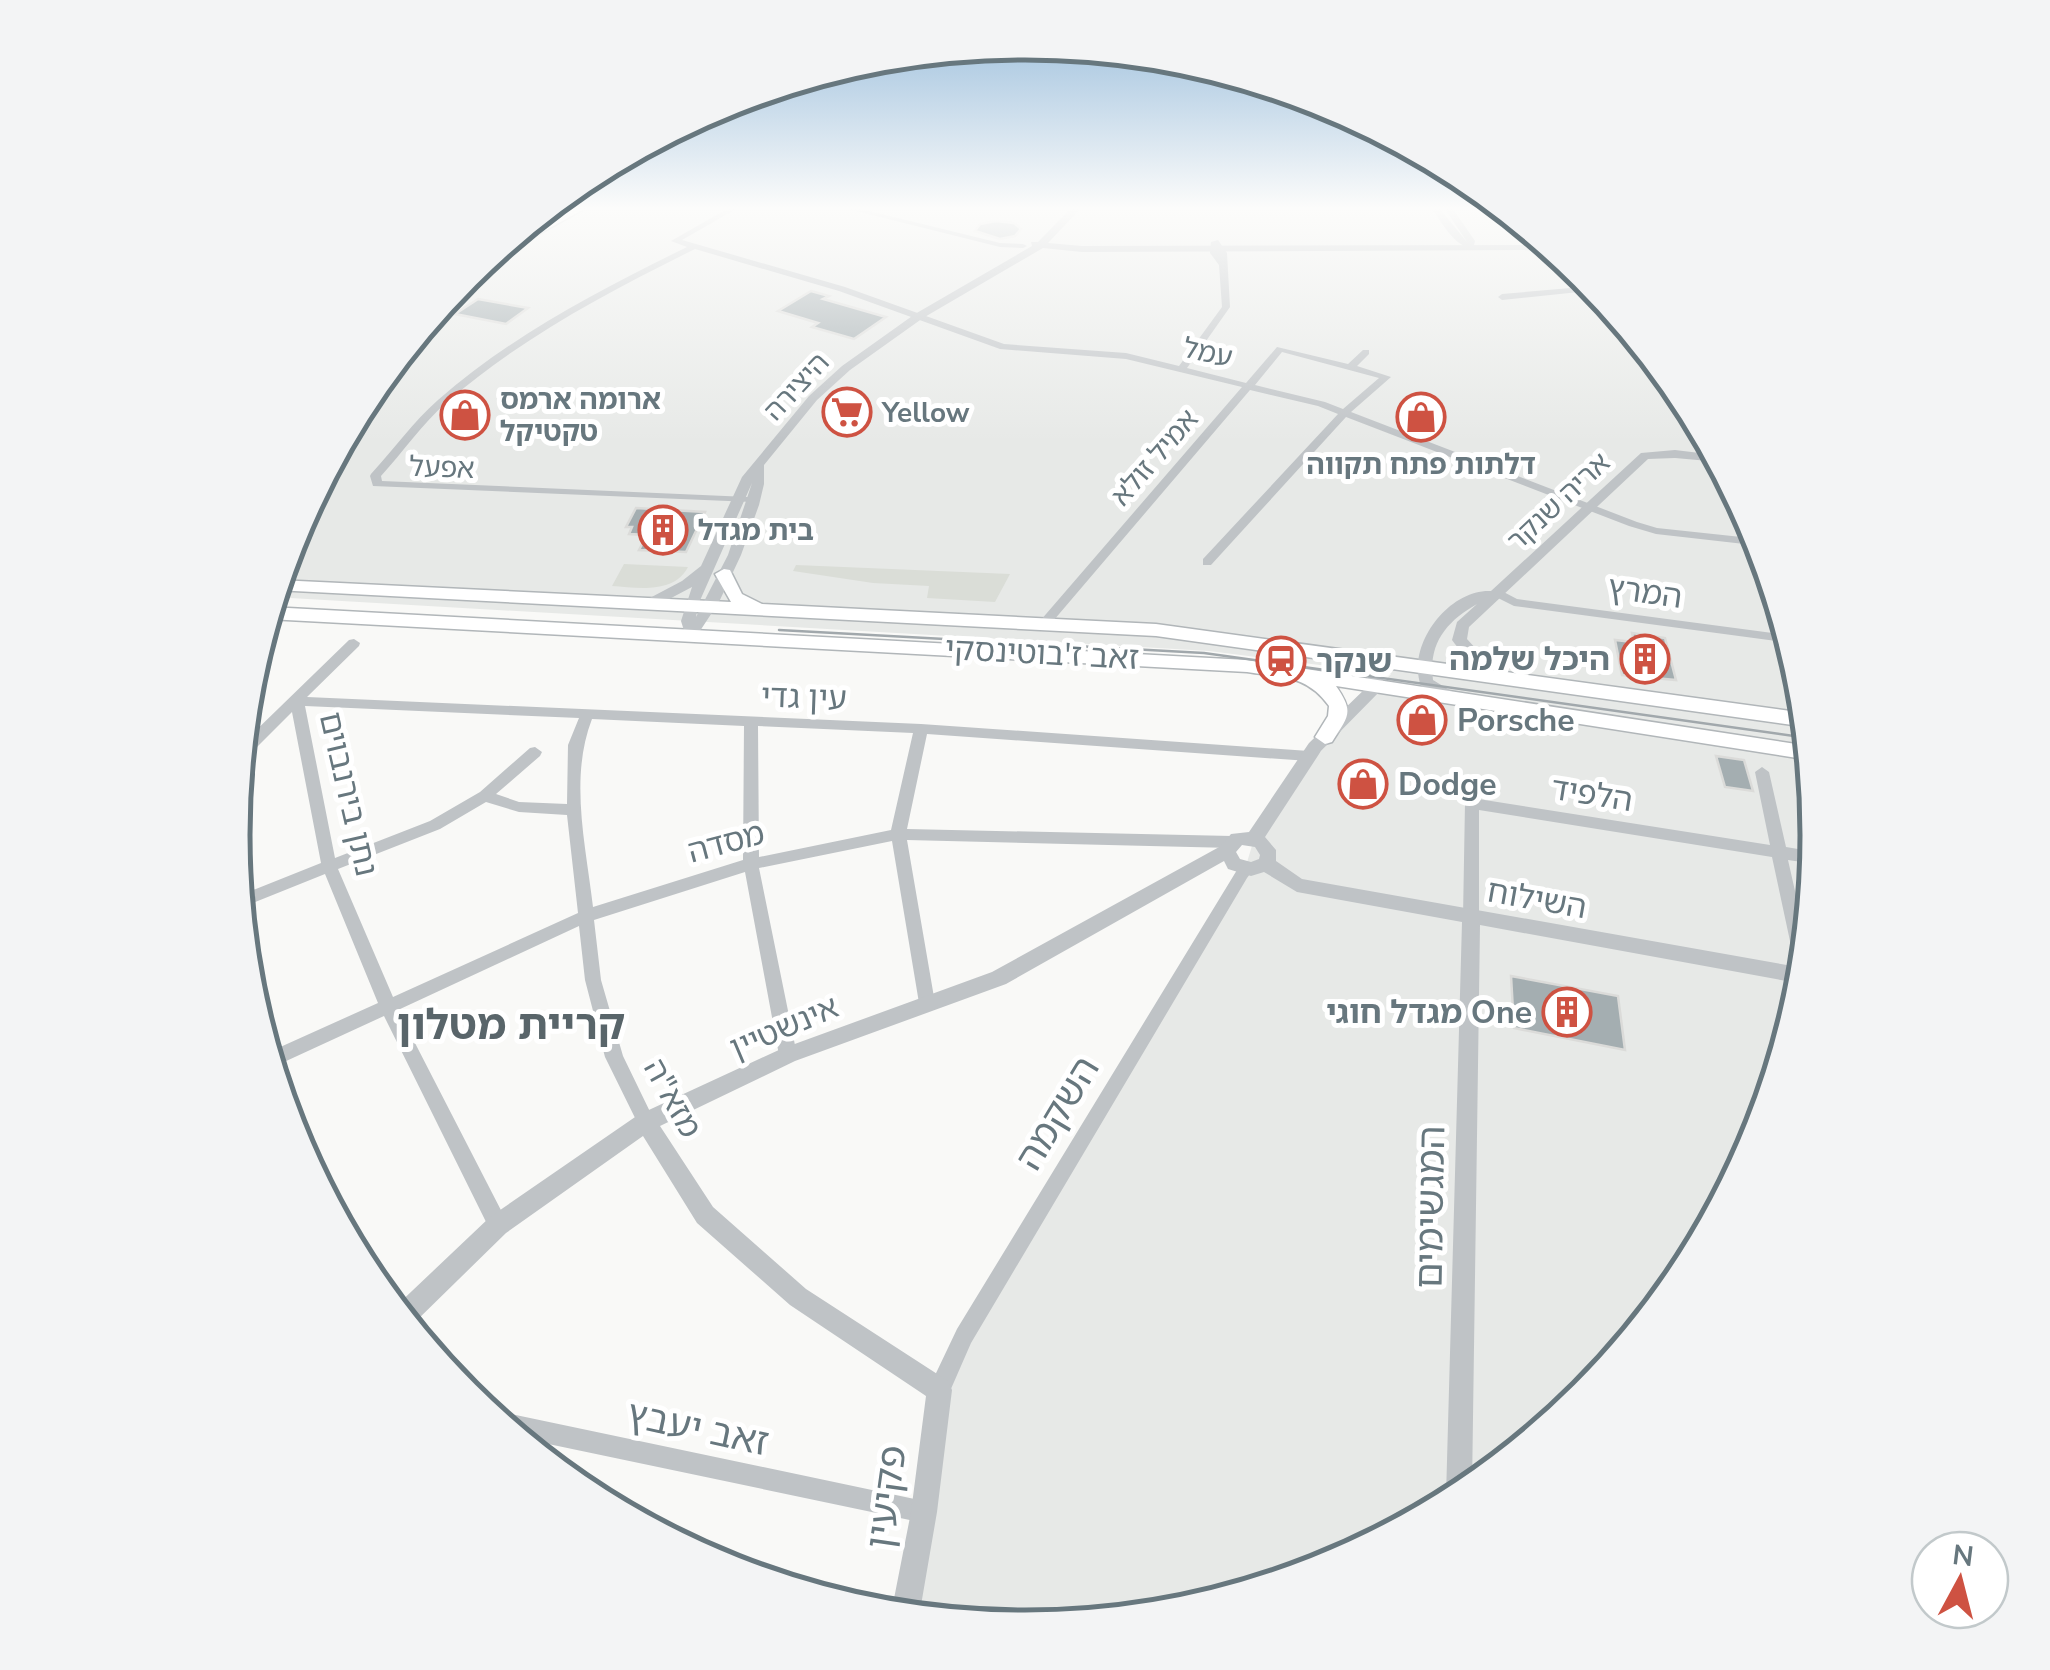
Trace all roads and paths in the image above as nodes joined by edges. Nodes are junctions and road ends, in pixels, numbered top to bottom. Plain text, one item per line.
1 (611, 287) edge
2 (838, 287) edge
3 (966, 287) edge
4 (1226, 287) edge
5 (1576, 290) edge
6 (1502, 297) dead end
7 (918, 316) junction
8 (1366, 352) dead end
9 (1350, 367) junction
10 (1182, 369) junction
11 (1249, 385) junction
12 (1344, 413) junction
13 (1701, 457) edge
14 (760, 468) junction
15 (737, 500) junction
16 (754, 500) junction
17 (1589, 506) junction
18 (1742, 541) edge
19 (1208, 562) dead end
20 (717, 569) junction
21 (291, 585) edge
22 (1496, 592) junction
23 (651, 603) junction
24 (702, 606) junction
25 (782, 611) junction
26 (282, 616) edge
27 (1044, 624) junction
28 (691, 634) junction
29 (1775, 637) edge
30 (354, 643) dead end
31 (1353, 656) junction
32 (1423, 666) junction
33 (1304, 675) junction
34 (1510, 678) junction
35 (1377, 686) junction
36 (1450, 698) junction
37 (297, 700) junction
38 (586, 716) junction
39 (1790, 718) edge
40 (751, 723) junction
41 (921, 729) junction
42 (1324, 738) junction
43 (256, 740) edge
44 (1795, 751) edge
45 (535, 752) dead end
46 (1309, 756) junction
47 (1762, 772) dead end
48 (485, 796) junction
49 (574, 810) junction
50 (898, 834) junction
51 (1254, 839) junction
52 (1230, 846) junction
53 (1780, 852) junction
54 (1799, 855) edge
55 (751, 864) junction
56 (1266, 864) junction
57 (329, 865) junction
58 (1242, 874) dead end
59 (253, 896) edge
60 (586, 916) junction
61 (1471, 917) junction
62 (1794, 924) edge
63 (1788, 970) edge
64 (927, 1003) junction
65 (388, 1006) junction
66 (282, 1055) edge
67 (788, 1055) junction
68 (646, 1122) junction
69 (498, 1225) junction
70 (411, 1308) edge
71 (938, 1390) junction
72 (526, 1428) edge
73 (1459, 1477) edge
74 (924, 1512) junction
75 (908, 1600) edge

1 - 15 street, אפעל
2 - 7 street, עמל
3 - 7 street, היצירה
4 - 10 street
5 - 6 street
7 - 10 street, עמל
7 - 14 street, היצירה
8 - 9 street
9 - 11 street, אמיל זולא
9 - 12 street
10 - 11 street, עמל
11 - 12 street, עמל
11 - 27 street, אמיל זולא
12 - 17 street, עמל
12 - 19 street
13 - 17 street, אריה שנקר
14 - 15 street, היצירה
14 - 16 street, היצירה
15 - 16 street, אפעל
15 - 20 street, היצירה
16 - 20 street, היצירה
17 - 18 street, עמל
17 - 22 street, אריה שנקר
20 - 23 street
20 - 24 street, היצירה
20 - 25 main road
21 - 23 main road, זאב ז'בוטינסקי
22 - 29 street, המרץ
22 - 32 street, אריה שנקר
22 - 34 street, אריה שנקר
23 - 24 main road, זאב ז'בוטינסקי
24 - 25 main road, זאב ז'בוטינסקי
24 - 28 street, היצירה
25 - 27 main road, זאב ז'בוטינסקי
26 - 28 main road, זאב ז'בוטינסקי
27 - 31 main road, זאב ז'בוטינסקי
28 - 33 main road, זאב ז'בוטינסקי
30 - 37 street
31 - 32 main road, זאב ז'בוטינסקי
31 - 35 street
32 - 34 main road, זאב ז'בוטינסקי
32 - 36 street
33 - 35 main road, זאב ז'בוטינסקי
33 - 42 main road
34 - 39 main road, זאב ז'בוטינסקי
35 - 36 main road, זאב ז'בוטינסקי
35 - 42 street
36 - 44 main road, זאב ז'בוטינסקי
37 - 38 street, עין גדי
37 - 43 street
37 - 57 street, נתן בירנבוים
38 - 40 street, עין גדי
38 - 49 street, מזא"ה
40 - 41 street, עין גדי
40 - 55 street
41 - 46 street, עין גדי
41 - 50 street
42 - 46 street
45 - 48 street
46 - 51 street
47 - 53 street
48 - 49 street
48 - 57 street
49 - 60 street, מזא"ה
50 - 52 street, מסדה
50 - 55 street, מסדה
50 - 64 street
51 - 52 street
51 - 56 street
52 - 56 street, השילוח
52 - 64 street, אינשטיין
53 - 54 street, הלפיד
53 - 61 street, הלפיד
53 - 62 street
55 - 60 street, מסדה
55 - 67 street
56 - 61 street, השילוח
57 - 59 street
57 - 65 street, נתן בירנבוים
58 - 71 street, השקמה
60 - 65 street, מסדה
60 - 68 street, מזא"ה
61 - 63 street, השילוח
61 - 73 street, המגשימים
64 - 67 street, אינשטיין
65 - 66 street, מסדה
65 - 69 street, נתן בירנבוים
67 - 68 street, אינשטיין
68 - 69 street, אינשטיין
68 - 71 street, מזא"ה
69 - 70 street, אינשטיין
71 - 74 street, פקיעין
72 - 74 street, זאב יעבץ
74 - 75 street, פקיעין

